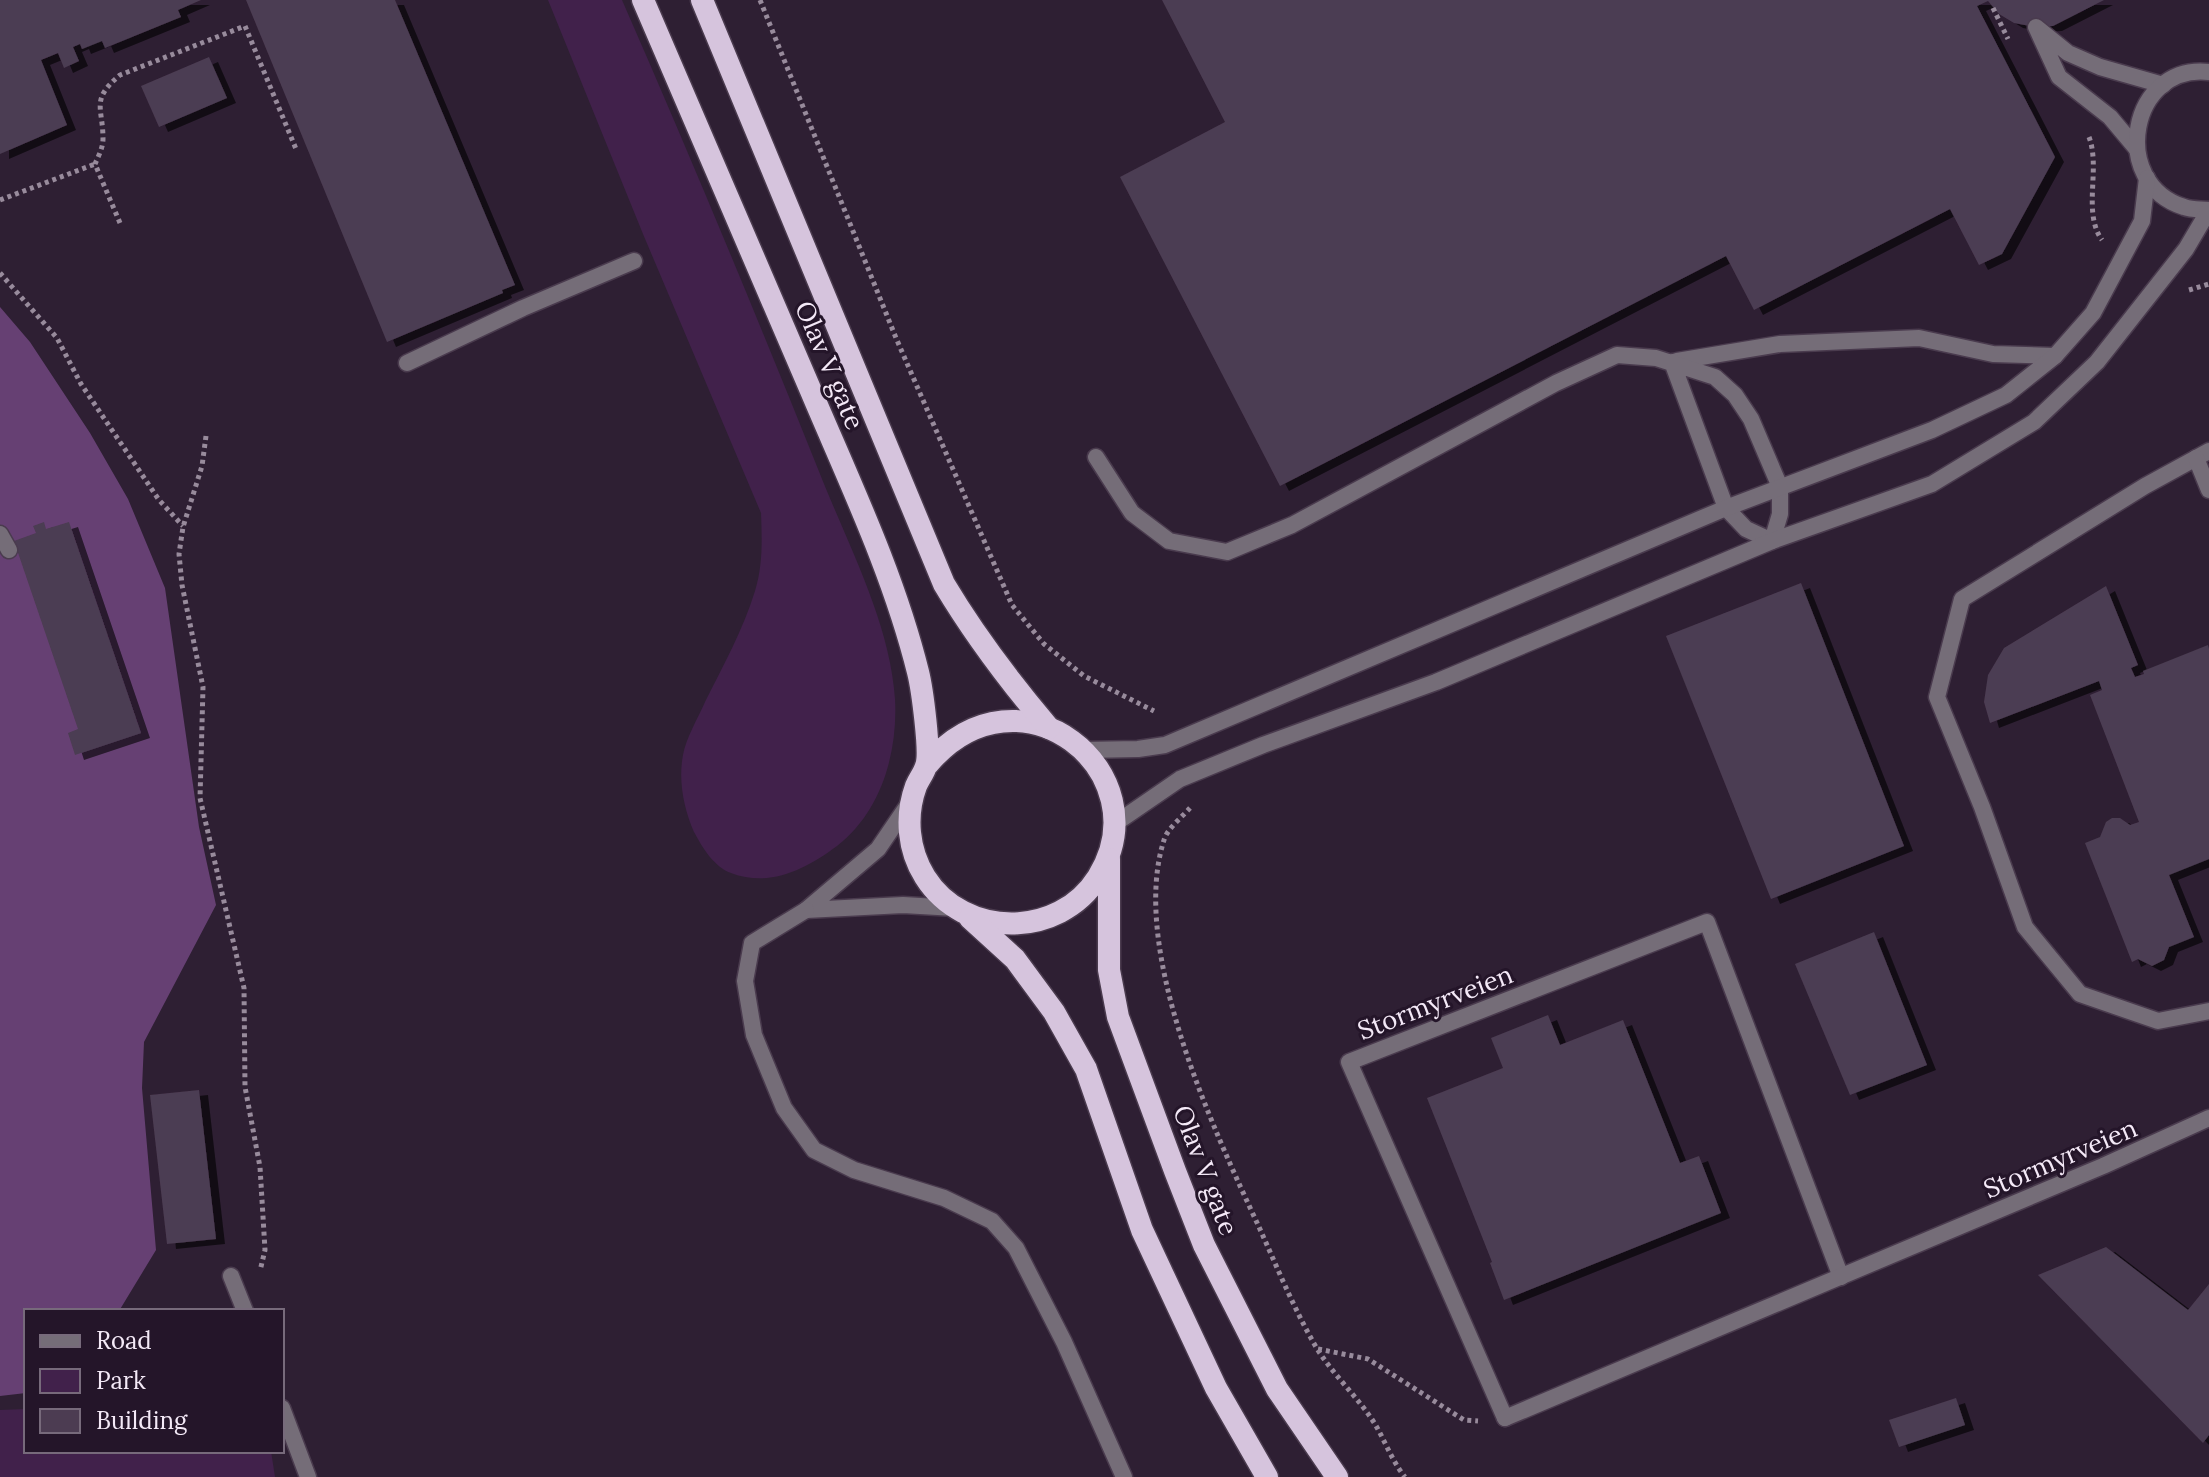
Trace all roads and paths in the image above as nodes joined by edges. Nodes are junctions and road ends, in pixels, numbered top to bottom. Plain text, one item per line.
1 (643, 0) edge
2 (702, 0) edge
3 (760, 0) edge
4 (1993, 8) dead end
5 (2014, 50) dead end
6 (2206, 68) edge
7 (2163, 85) junction
8 (2087, 133) dead end
9 (2136, 148) junction
10 (296, 149) dead end
11 (95, 164) junction
12 (2147, 178) junction
13 (0, 200) edge
14 (2209, 210) edge
15 (120, 223) dead end
16 (2105, 245) dead end
17 (634, 261) dead end
18 (0, 273) edge
19 (2209, 284) edge
20 (2184, 291) dead end
21 (2055, 356) junction
22 (1672, 362) junction
23 (407, 363) dead end
24 (206, 436) dead end
25 (2202, 454) edge
26 (1096, 457) dead end
27 (1780, 487) junction
28 (2209, 490) edge
29 (1726, 508) junction
30 (183, 527) junction
31 (0, 534) edge
32 (1772, 541) junction
33 (9, 550) dead end
34 (1154, 711) dead end
35 (1049, 728) junction
36 (1083, 750) junction
37 (928, 764) junction
38 (911, 801) junction
39 (1192, 806) dead end
40 (1113, 825) junction
41 (1109, 855) junction
42 (806, 910) junction
43 (961, 911) junction
44 (2209, 1011) edge
45 (2209, 1118) edge
46 (231, 1276) dead end
47 (1841, 1277) junction
48 (257, 1281) dead end
49 (244, 1309) edge
50 (1317, 1349) junction
51 (284, 1413) edge
52 (1505, 1418) junction
53 (308, 1477) edge
54 (1124, 1477) edge
55 (1267, 1477) edge
56 (1337, 1477) edge
57 (1405, 1477) edge

1 - 37 highway, Olav V gate
2 - 35 highway, Olav V gate
3 - 34 path
4 - 5 path
6 - 7 street
7 - 9 street
7 - 9 street
8 - 16 path
9 - 12 street
10 - 11 path
11 - 13 path
11 - 15 path
12 - 14 street
12 - 21 street
14 - 32 street
17 - 23 street
18 - 30 path
19 - 20 path
21 - 22 street
21 - 27 street
22 - 26 street
22 - 27 street
22 - 29 street
24 - 30 path
25 - 28 street
25 - 44 street
27 - 29 street
27 - 32 street
29 - 32 street
29 - 36 street
30 - 48 path
31 - 33 street
32 - 40 street
35 - 36 highway, Olav V gate
35 - 37 highway, Olav V gate
36 - 40 highway, Olav V gate
37 - 38 highway, Olav V gate
38 - 42 street
38 - 43 highway, Olav V gate
39 - 50 path
40 - 41 highway, Olav V gate
41 - 43 highway, Olav V gate
41 - 56 highway, Olav V gate
42 - 43 street
42 - 54 street
43 - 55 highway, Olav V gate
45 - 47 street, Stormyrveien
46 - 49 street
47 - 52 street, Stormyrveien
47 - 52 street, Stormyrveien
50 - 52 path
50 - 57 path
51 - 53 street

